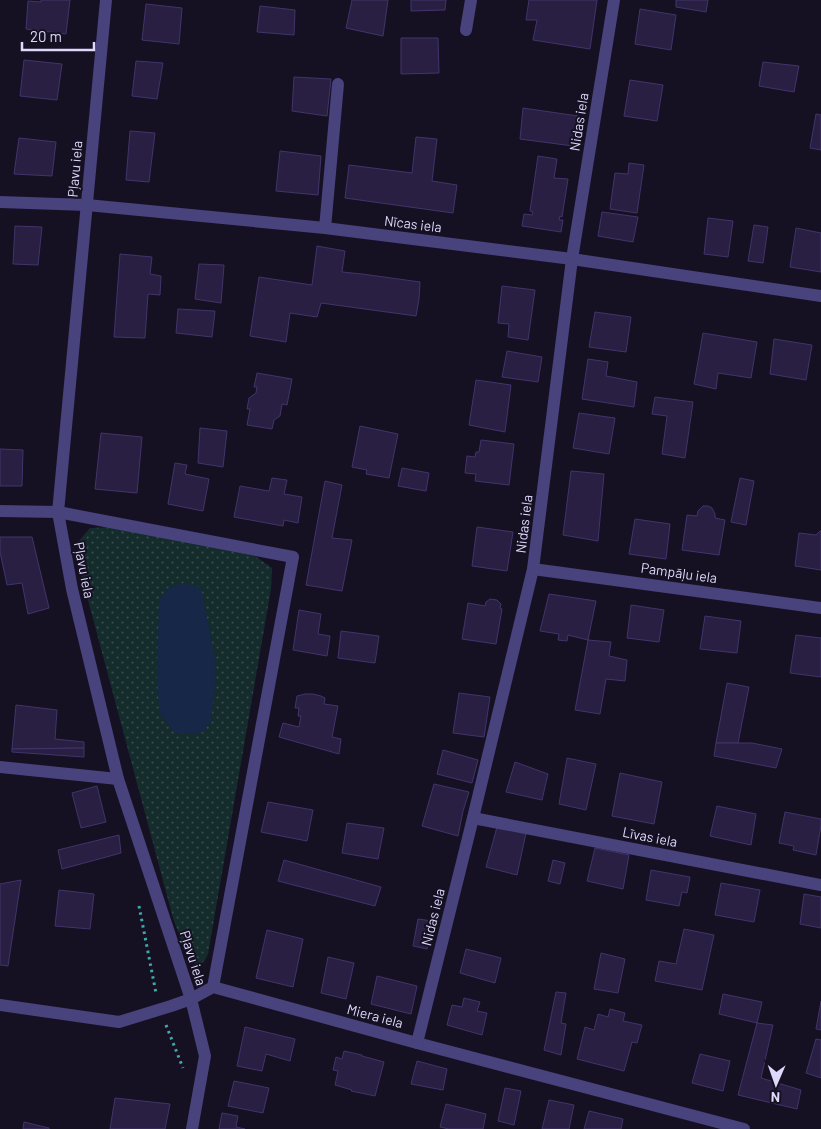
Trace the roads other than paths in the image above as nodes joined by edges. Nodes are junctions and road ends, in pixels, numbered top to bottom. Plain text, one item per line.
1 (106, 0) edge
2 (471, 0) edge
3 (614, 0) edge
4 (466, 30) dead end
5 (338, 84) dead end
6 (0, 202) edge
7 (86, 205) junction
8 (325, 228) junction
9 (572, 259) junction
10 (821, 296) edge
11 (0, 511) edge
12 (58, 512) junction
13 (534, 568) junction
14 (821, 608) edge
15 (0, 767) edge
16 (118, 779) junction
17 (473, 818) junction
18 (821, 885) edge
19 (212, 987) junction
20 (191, 999) junction
21 (0, 1005) edge
22 (417, 1043) junction
23 (192, 1129) edge
24 (744, 1129) edge

1 - 7 street, Pļavu iela
2 - 4 street
3 - 9 street, Nidas iela
5 - 8 street
6 - 7 street, Nīcas iela
7 - 8 street, Nīcas iela
7 - 12 street, Pļavu iela
8 - 9 street, Nīcas iela
9 - 10 street, Nīcas iela
9 - 13 street, Nidas iela
11 - 12 street
12 - 16 street, Pļavu iela
12 - 19 street, Pļavu iela
13 - 14 street, Pampāļu iela
13 - 17 street, Nidas iela
15 - 16 street
16 - 20 street, Pļavu iela
17 - 18 street, Līvas iela
17 - 22 street, Nidas iela
19 - 20 street
19 - 22 street, Miera iela
20 - 21 street
20 - 23 street, Pļavu iela
22 - 24 street, Miera iela

